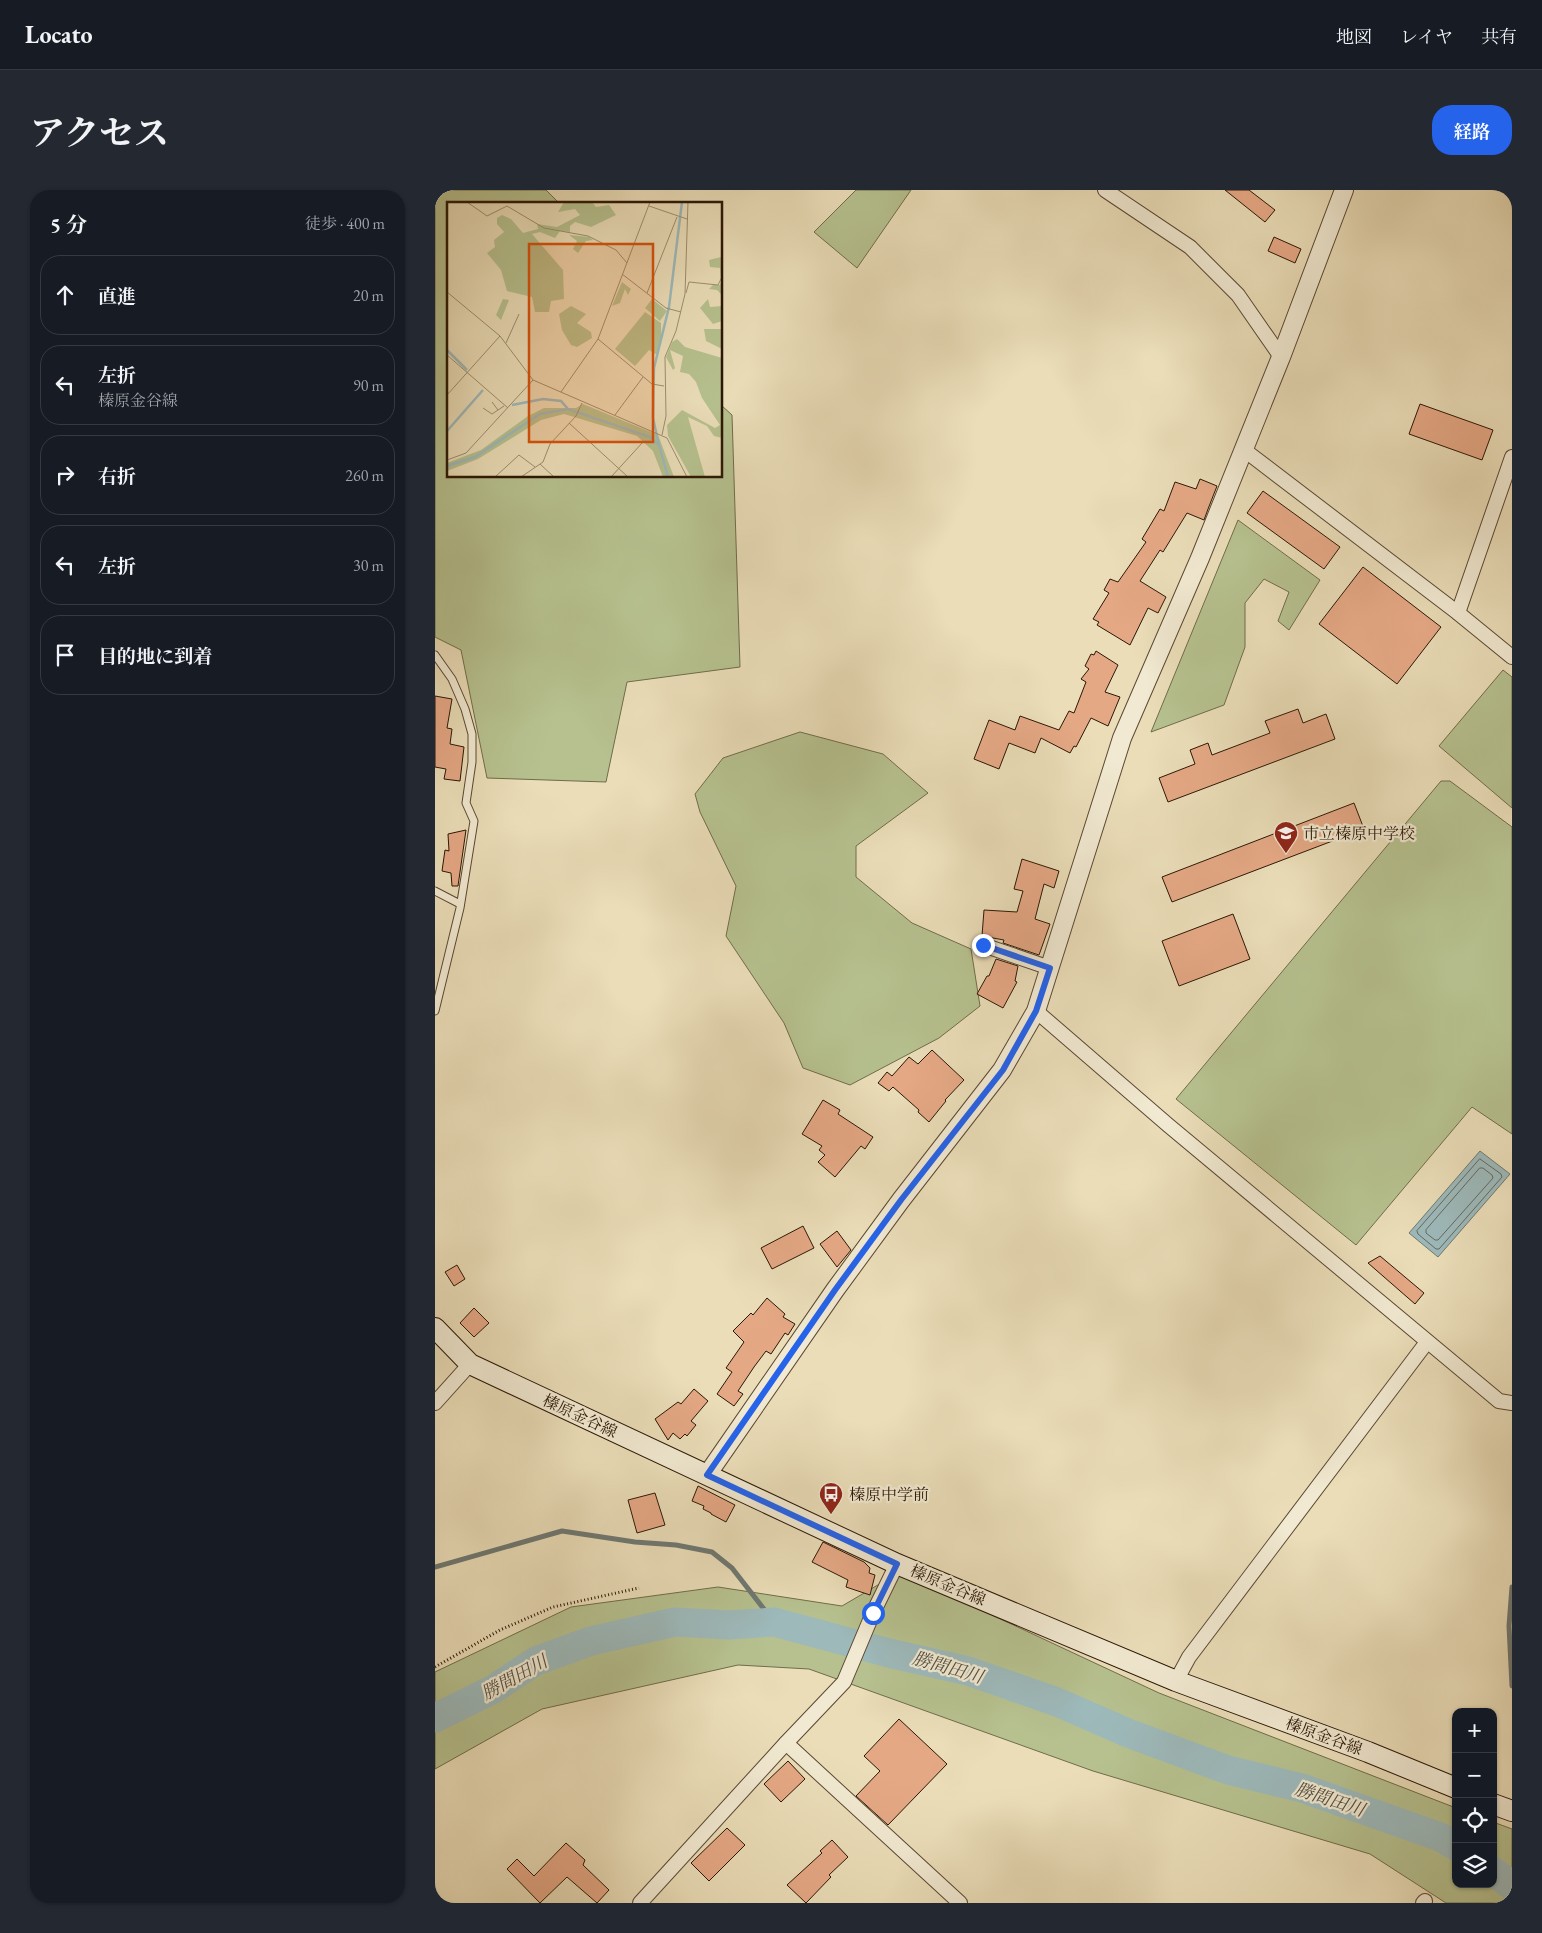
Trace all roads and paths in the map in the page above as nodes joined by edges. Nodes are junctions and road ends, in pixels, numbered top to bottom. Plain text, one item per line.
1 (1105, 190) edge
2 (1343, 190) edge
3 (1281, 356) junction
4 (1243, 449) junction
5 (1512, 457) edge
6 (1458, 613) junction
7 (435, 655) edge
8 (1512, 657) edge
9 (435, 891) edge
10 (461, 904) junction
11 (983, 945) dead end
12 (1050, 968) junction
13 (435, 1011) edge
14 (1036, 1011) junction
15 (435, 1328) edge
16 (1427, 1342) junction
17 (470, 1364) junction
18 (1507, 1402) edge
19 (435, 1403) edge
20 (707, 1475) junction
21 (897, 1564) junction
22 (639, 1588) dead end
23 (435, 1667) edge
24 (1176, 1681) junction
25 (786, 1743) junction
26 (1452, 1786) edge
27 (1497, 1805) edge
28 (1512, 1811) edge
29 (640, 1903) edge
30 (961, 1903) edge

1 - 3 street
2 - 3 street
3 - 4 street
4 - 6 street
4 - 12 street
5 - 6 street
6 - 8 street
7 - 10 lane
9 - 10 lane
10 - 13 lane
11 - 12 street
12 - 14 street
14 - 16 street
14 - 20 street
15 - 17 main road, 榛原金谷線
16 - 18 street
16 - 24 street
17 - 19 street
17 - 20 main road, 榛原金谷線
20 - 21 main road, 榛原金谷線
21 - 24 main road, 榛原金谷線
21 - 25 street
22 - 23 path
24 - 26 main road, 榛原金谷線
25 - 29 street
25 - 30 street
27 - 28 main road

